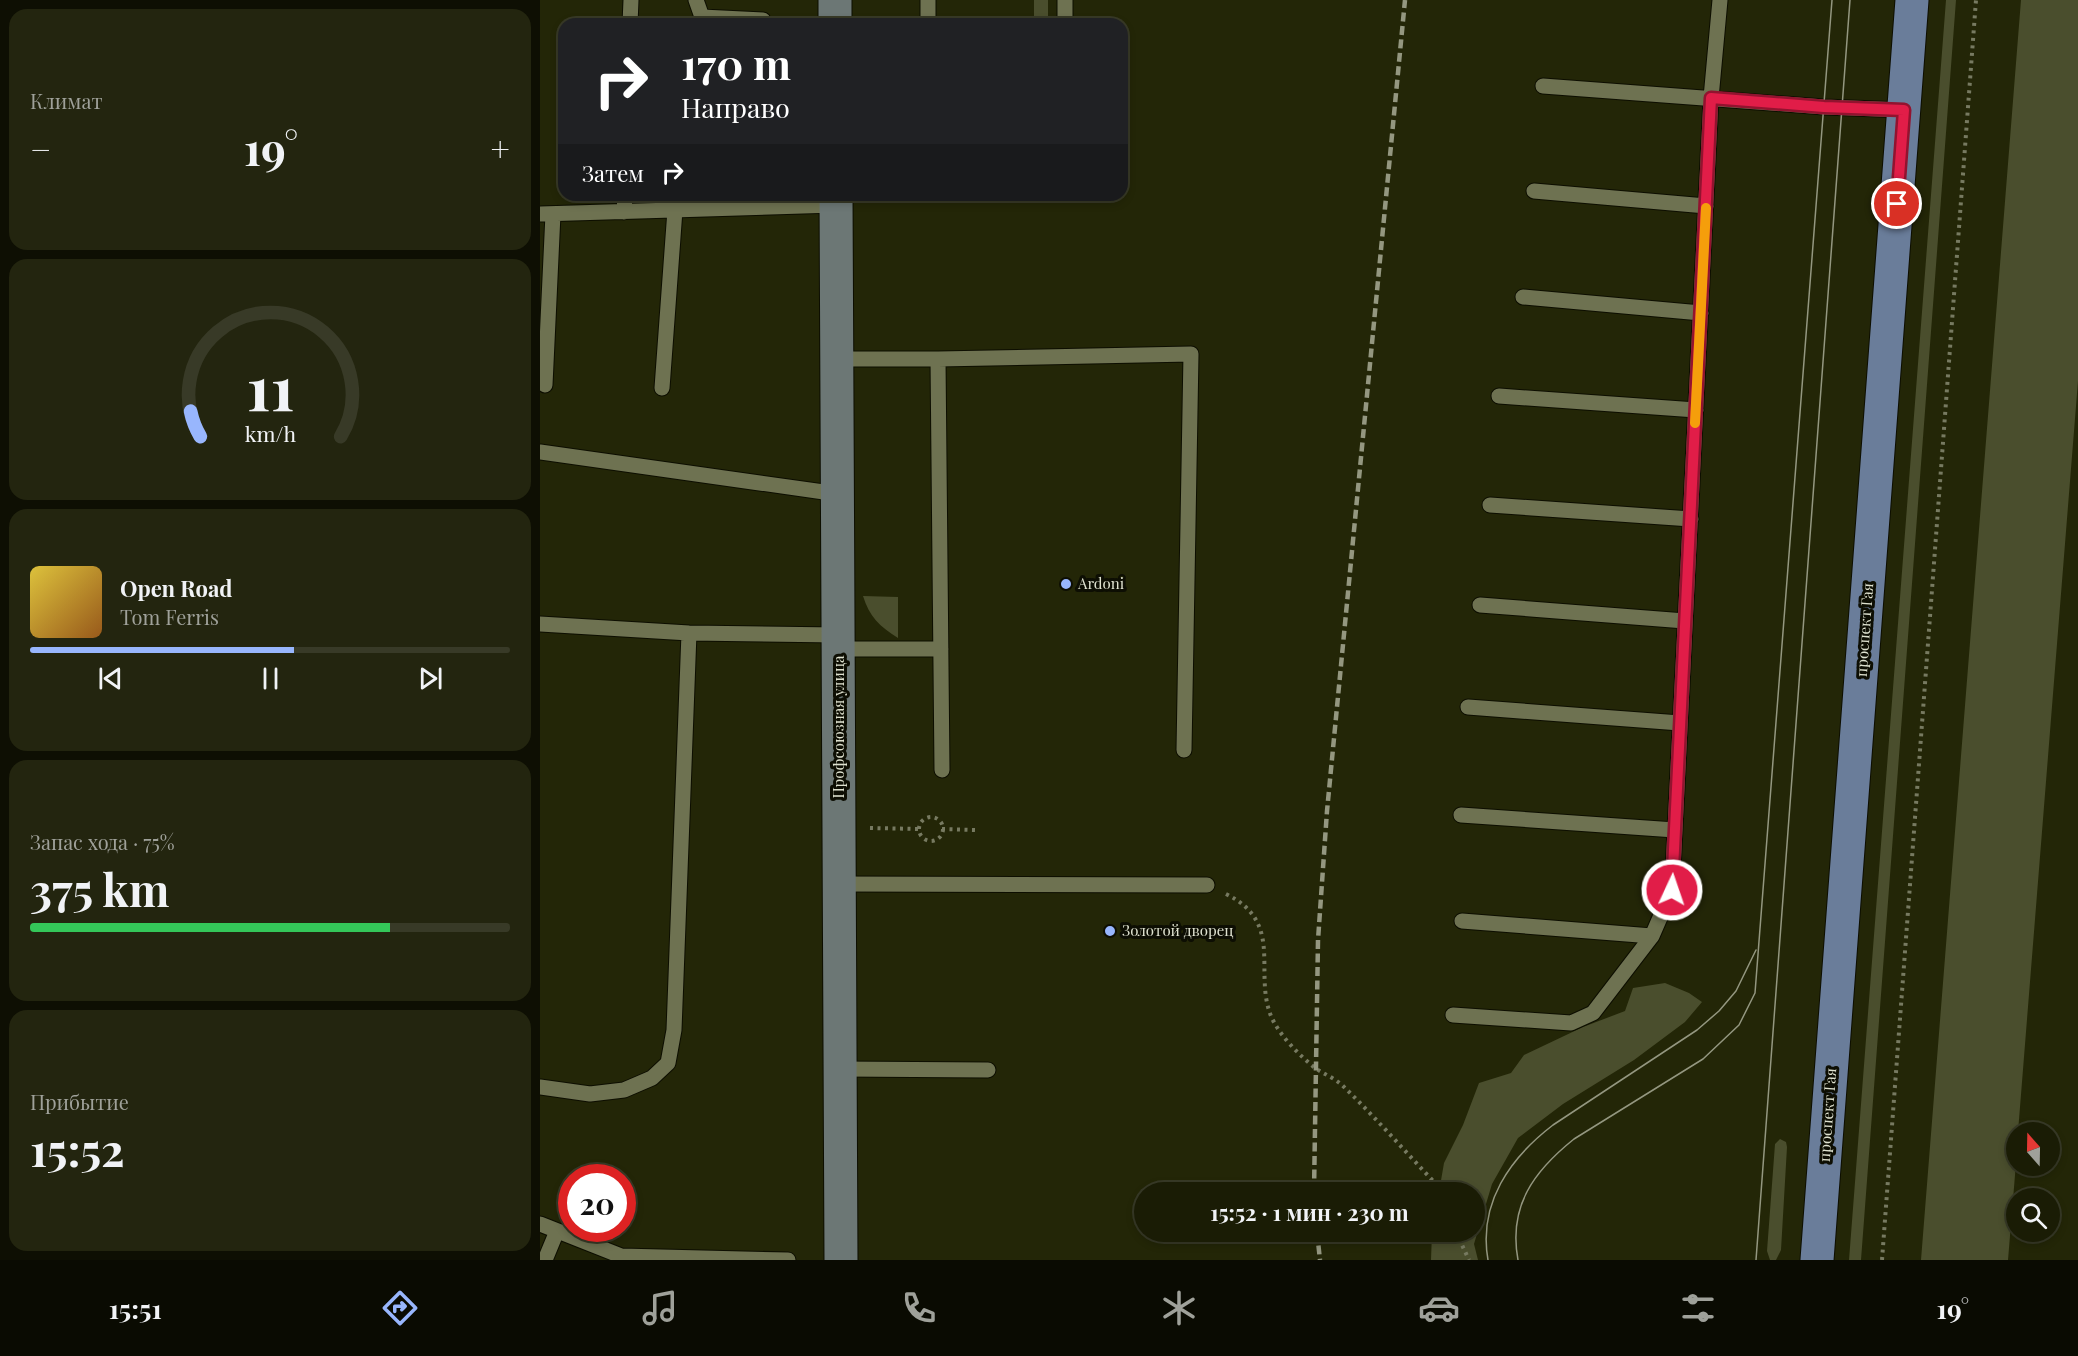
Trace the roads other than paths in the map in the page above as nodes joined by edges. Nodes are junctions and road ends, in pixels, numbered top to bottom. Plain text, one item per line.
1 (631, 0) edge
2 (696, 0) edge
3 (835, 0) edge
4 (928, 0) edge
5 (1065, 0) edge
6 (1720, 0) edge
7 (1912, 0) edge
8 (630, 18) edge
9 (722, 18) edge
10 (835, 18) edge
11 (928, 18) edge
12 (1065, 18) edge
13 (1543, 86) dead end
14 (1711, 98) junction
15 (1904, 110) junction
16 (1534, 191) dead end
17 (625, 201) edge
18 (820, 201) edge
19 (836, 201) edge
20 (1706, 206) junction
21 (675, 210) junction
22 (624, 212) junction
23 (546, 214) edge
24 (1523, 297) dead end
25 (1701, 313) junction
26 (837, 359) junction
27 (938, 359) junction
28 (545, 385) dead end
29 (662, 388) dead end
30 (1499, 396) dead end
31 (1696, 410) junction
32 (540, 452) edge
33 (838, 494) junction
34 (1490, 505) dead end
35 (1691, 519) junction
36 (1480, 605) dead end
37 (1685, 621) junction
38 (540, 624) edge
39 (689, 633) junction
40 (838, 642) junction
41 (941, 649) junction
42 (1468, 707) dead end
43 (1680, 723) junction
44 (1184, 750) dead end
45 (942, 770) dead end
46 (1461, 815) dead end
47 (1675, 830) junction
48 (840, 884) junction
49 (1207, 885) road end
50 (1462, 921) dead end
51 (1652, 936) junction
52 (1453, 1015) dead end
53 (840, 1069) junction
54 (988, 1070) dead end
55 (540, 1087) edge
56 (540, 1224) edge
57 (557, 1231) junction
58 (545, 1260) edge
59 (788, 1260) edge
60 (841, 1260) edge
61 (1817, 1260) edge

1 - 8 lane
2 - 9 lane
3 - 10 street
4 - 11 lane
5 - 12 lane
6 - 14 lane
7 - 15 main road, проспект Гая
13 - 14 lane
14 - 15 lane
14 - 20 lane
15 - 61 main road, проспект Гая
16 - 20 lane
17 - 22 lane
18 - 21 lane
19 - 26 street, Профсоюзная улица
20 - 25 lane
21 - 22 lane
21 - 29 lane
22 - 23 lane
23 - 28 lane
24 - 25 lane
25 - 31 lane
26 - 27 lane
26 - 33 street, Профсоюзная улица
27 - 41 lane
27 - 44 lane
30 - 31 lane
31 - 35 lane
32 - 33 lane
33 - 40 street, Профсоюзная улица
34 - 35 lane
35 - 37 lane
36 - 37 lane
37 - 43 lane
38 - 39 lane
39 - 40 lane
39 - 55 lane
40 - 41 lane
40 - 48 street, Профсоюзная улица
41 - 45 lane
42 - 43 lane
43 - 47 lane
46 - 47 lane
47 - 51 lane
48 - 49 lane
48 - 53 street, Профсоюзная улица
50 - 51 lane
51 - 52 lane
53 - 54 lane
53 - 60 street, Профсоюзная улица
56 - 57 lane
57 - 58 lane
57 - 59 lane

